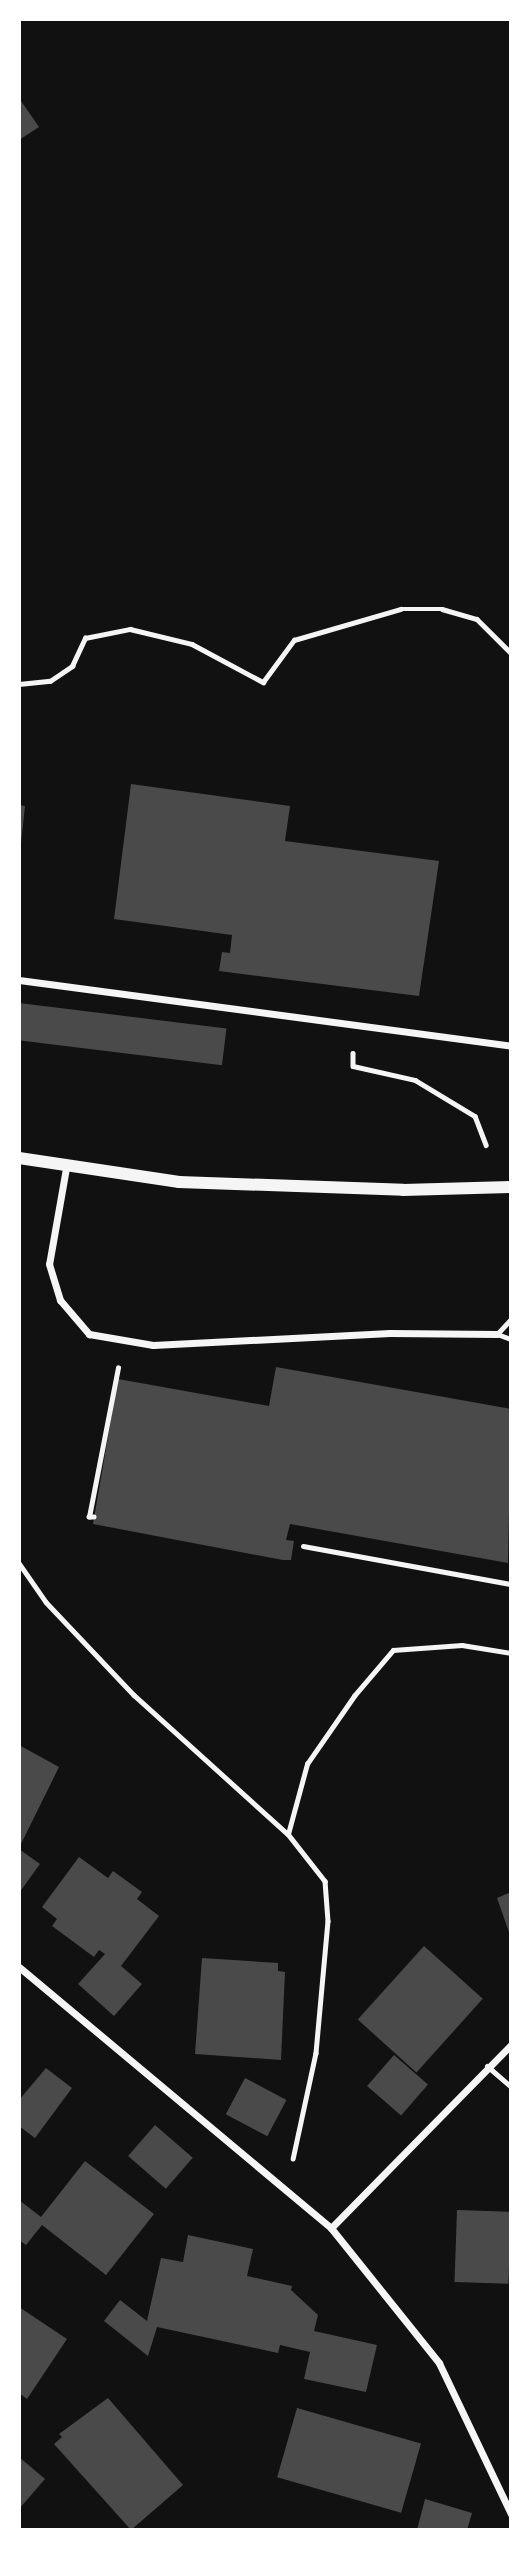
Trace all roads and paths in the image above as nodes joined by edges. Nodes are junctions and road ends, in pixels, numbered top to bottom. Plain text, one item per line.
1 (511, 653) edge
2 (19, 684) edge
3 (19, 980) edge
4 (511, 1046) edge
5 (353, 1066) dead end
6 (486, 1145) dead end
7 (19, 1158) edge
8 (66, 1168) junction
9 (511, 1188) edge
10 (511, 1319) edge
11 (497, 1334) junction
12 (511, 1339) edge
13 (118, 1367) dead end
14 (94, 1517) dead end
15 (303, 1546) dead end
16 (19, 1563) edge
17 (511, 1584) edge
18 (511, 1653) edge
19 (288, 1833) junction
20 (19, 1967) edge
21 (511, 2045) edge
22 (487, 2066) junction
23 (511, 2087) edge
24 (286, 2189) junction
25 (331, 2228) junction
26 (511, 2514) edge

1 - 2 path
3 - 4 street
5 - 6 path
7 - 8 street
8 - 9 street
8 - 11 street
10 - 11 lane
11 - 12 lane
13 - 14 path
15 - 17 lane
16 - 19 path
18 - 19 path
19 - 24 path
20 - 24 street
21 - 22 street
22 - 23 lane
22 - 25 street
24 - 25 street
25 - 26 street

